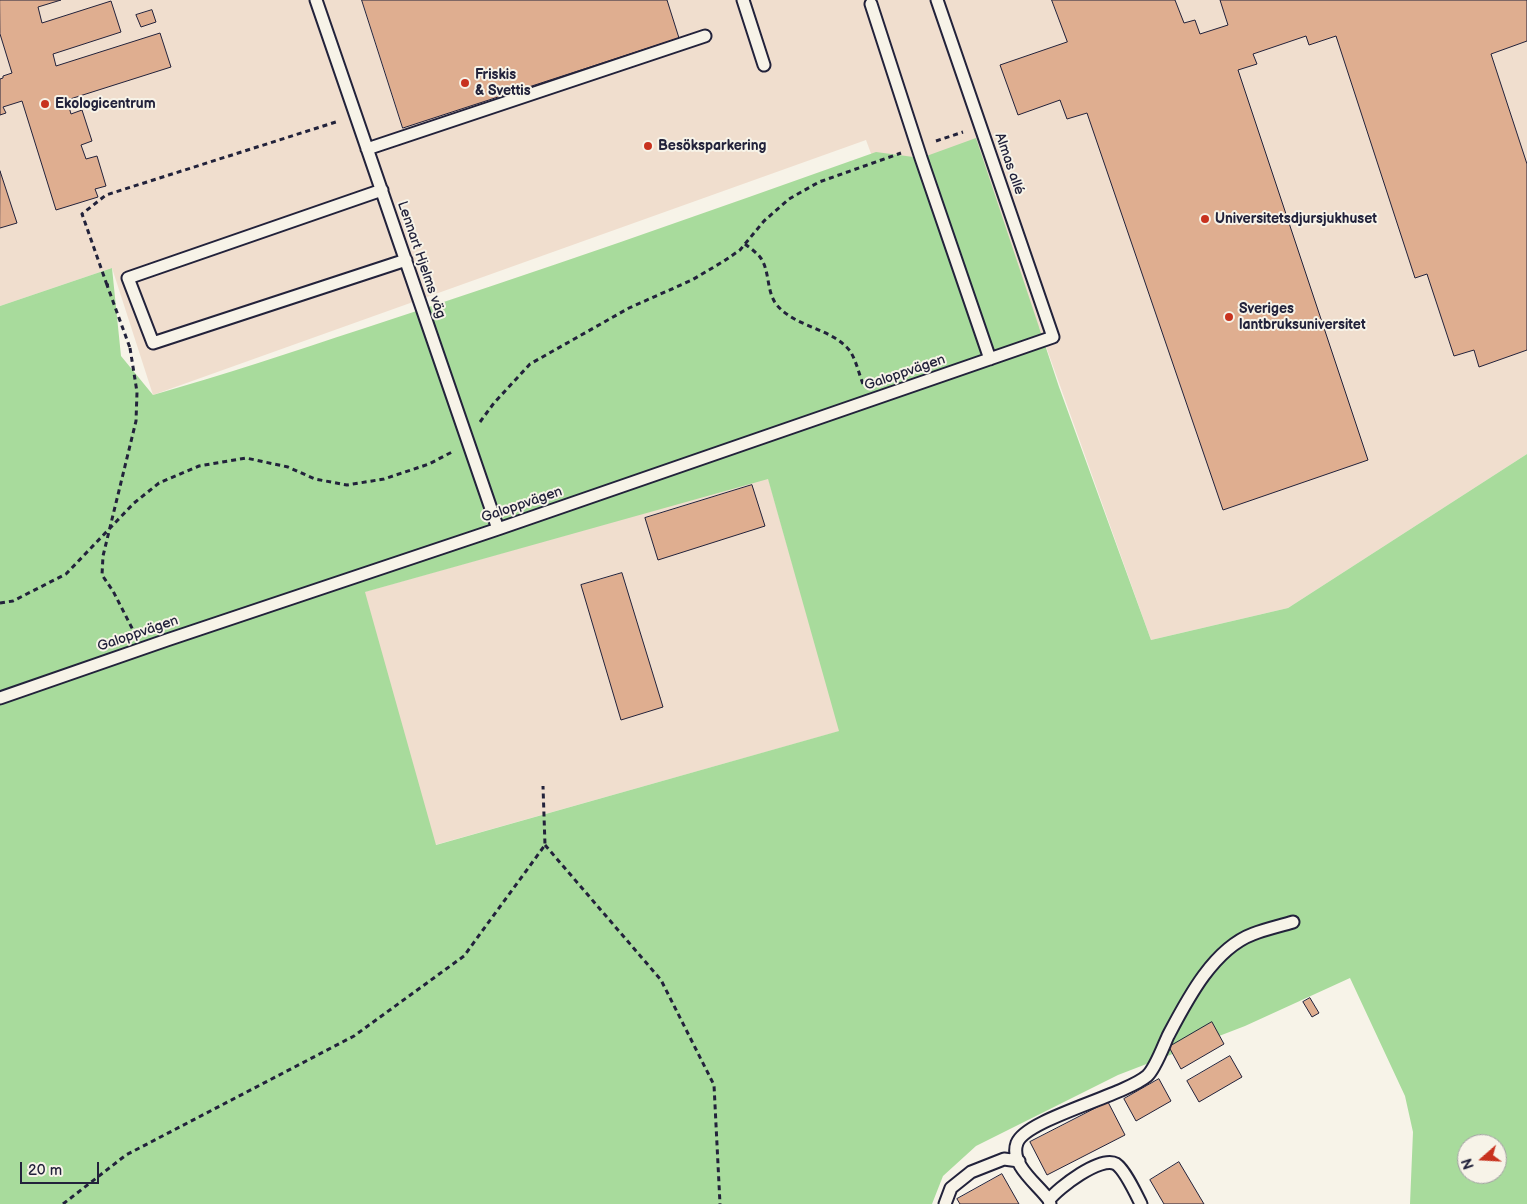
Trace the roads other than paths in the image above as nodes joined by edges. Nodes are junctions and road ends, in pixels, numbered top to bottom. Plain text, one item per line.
1 (316, 0) edge
2 (743, 0) edge
3 (936, 0) edge
4 (870, 4) dead end
5 (705, 36) dead end
6 (764, 65) dead end
7 (367, 149) junction
8 (382, 190) junction
9 (406, 260) junction
10 (1053, 338) joint
11 (990, 359) junction
12 (498, 529) junction
13 (0, 698) edge
14 (1293, 922) dead end
15 (1018, 1162) junction
16 (1050, 1202) edge
17 (944, 1204) edge
18 (1142, 1204) edge

1 - 7 lane, Lennart Hjelms väg
2 - 6 lane
3 - 10 lane, Almas allé
4 - 11 lane
5 - 7 lane
7 - 8 lane, Lennart Hjelms väg
8 - 9 lane, Lennart Hjelms väg
8 - 9 lane
9 - 12 lane, Lennart Hjelms väg
10 - 11 lane, Galoppvägen
11 - 12 lane, Galoppvägen
12 - 13 lane, Galoppvägen
14 - 15 lane
15 - 16 lane
15 - 17 lane
16 - 18 lane

